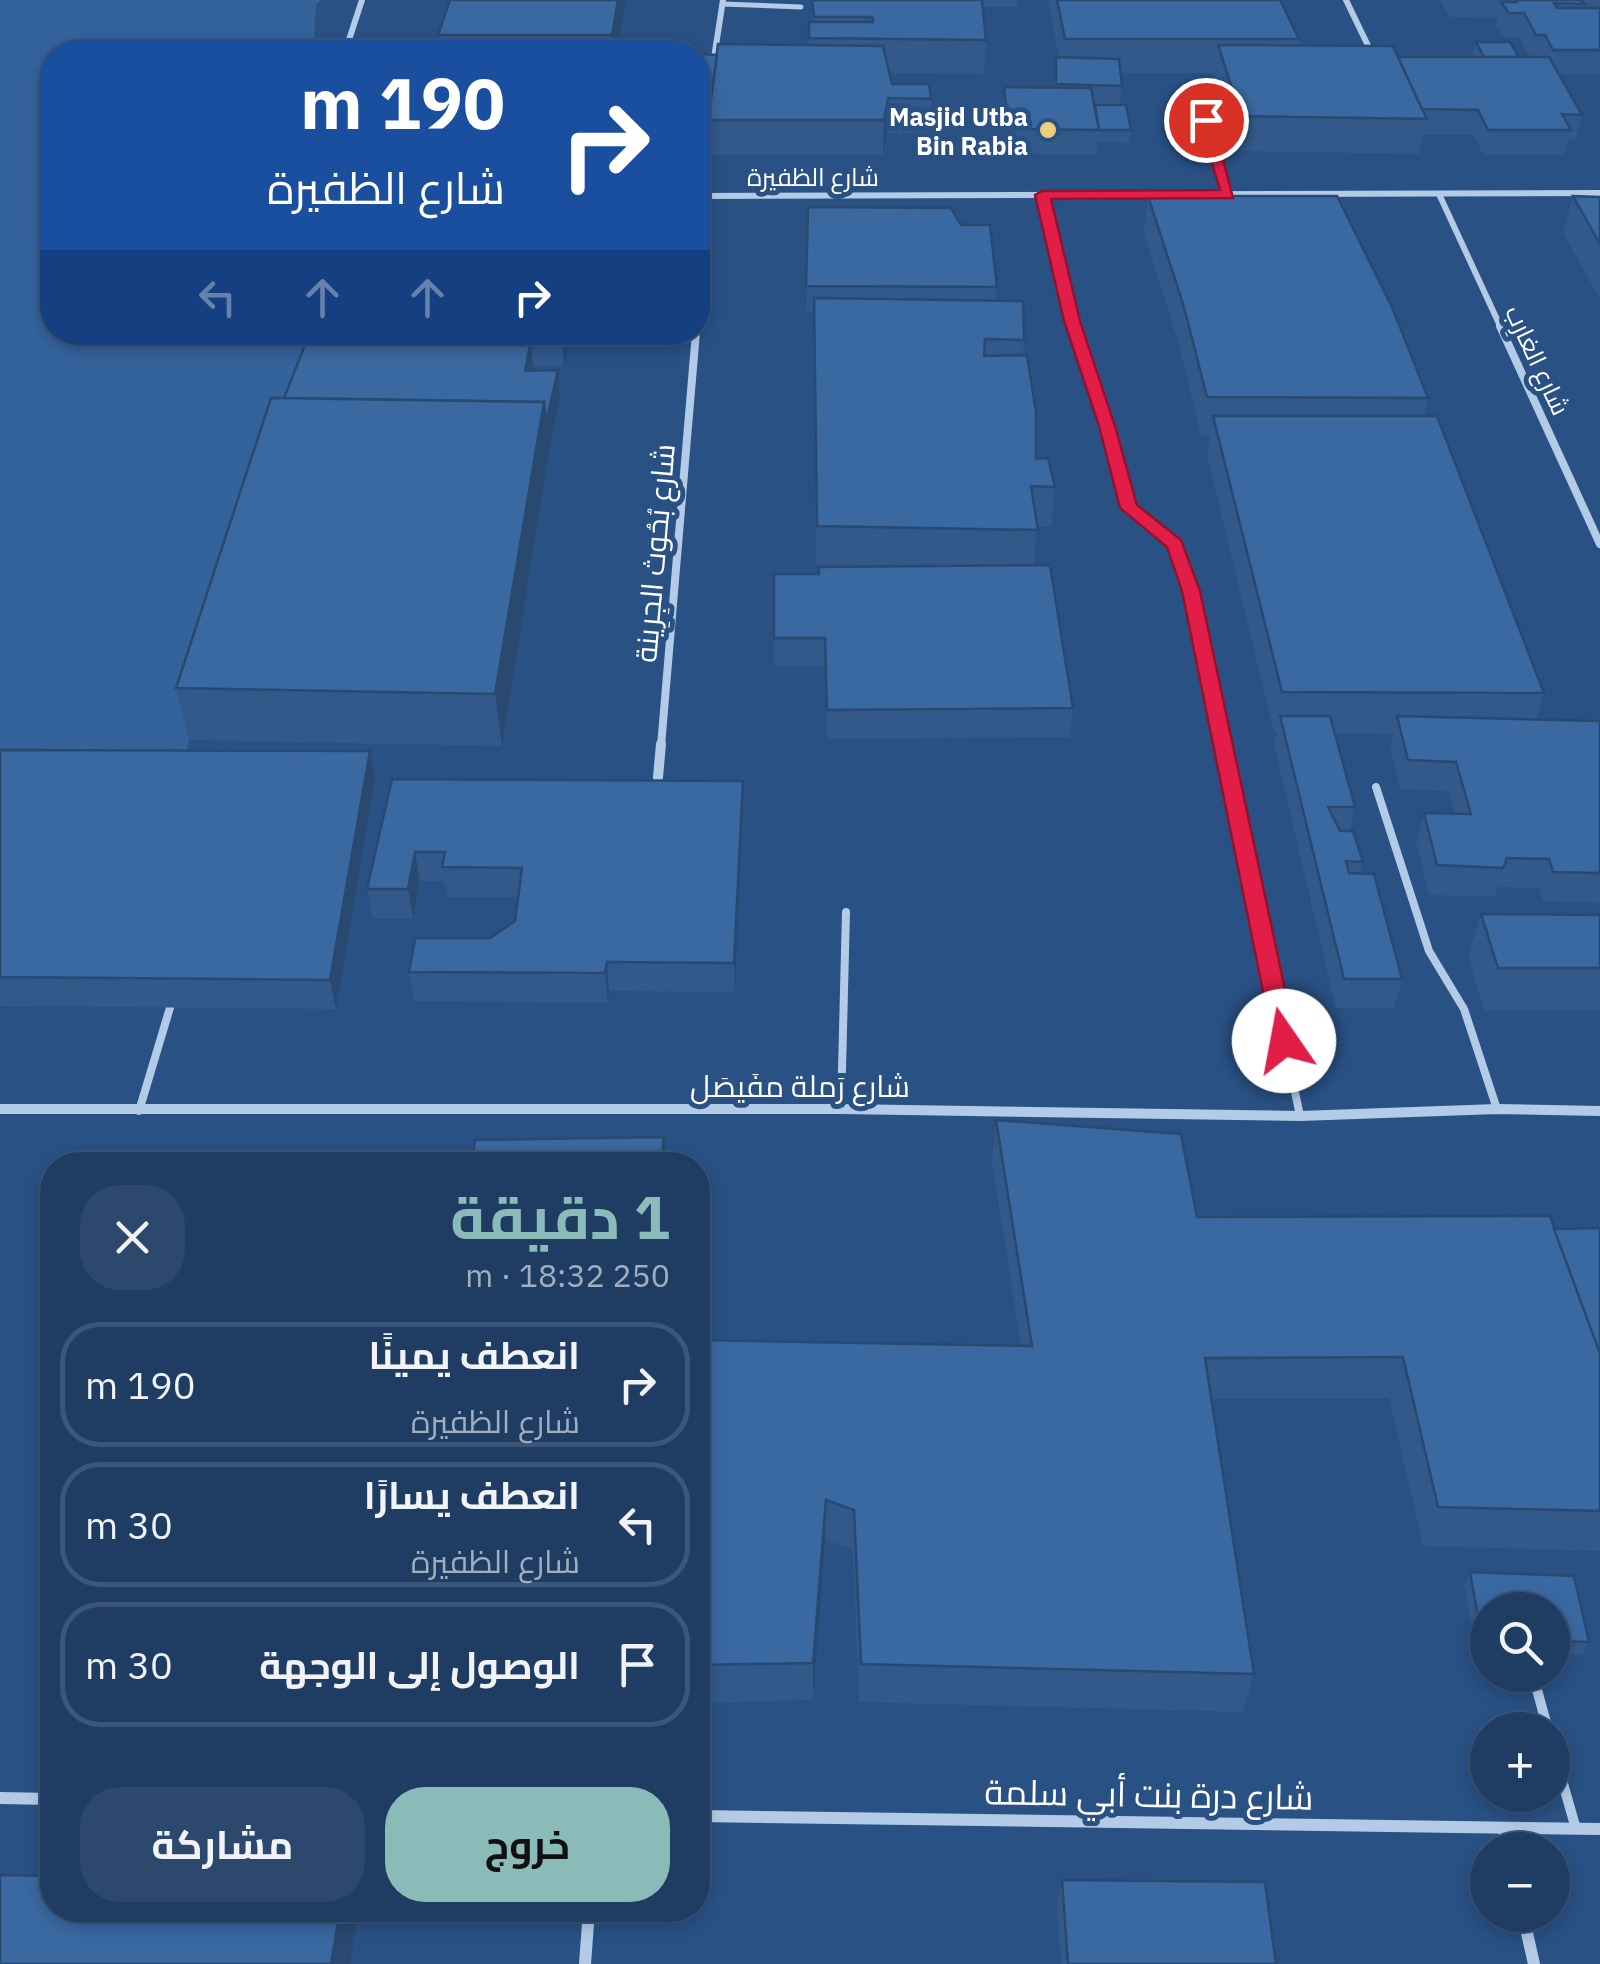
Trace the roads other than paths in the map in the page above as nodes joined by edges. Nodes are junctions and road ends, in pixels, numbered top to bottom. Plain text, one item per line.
1 (362, 0) edge
2 (1346, 0) edge
3 (722, 2) edge
4 (802, 6) dead end
5 (349, 40) edge
6 (714, 58) edge
7 (1375, 62) edge
8 (1195, 82) edge
9 (1600, 193) edge
10 (1228, 194) junction
11 (1439, 194) junction
12 (1042, 195) junction
13 (710, 196) edge
14 (695, 345) edge
15 (1600, 544) edge
16 (658, 776) edge
17 (1376, 787) dead end
18 (846, 912) dead end
19 (175, 991) edge
20 (0, 1108) edge
21 (841, 1109) junction
22 (1498, 1110) junction
23 (140, 1112) junction
24 (1600, 1112) edge
25 (1300, 1116) junction
26 (0, 1798) edge
27 (40, 1800) edge
28 (1570, 1808) edge
29 (710, 1816) edge
30 (1576, 1829) junction
31 (1600, 1829) edge
32 (1504, 1830) joint
33 (588, 1922) edge
34 (1527, 1932) edge
35 (586, 1964) edge
36 (1534, 1964) edge

1 - 5 street
2 - 7 street
3 - 4 lane
3 - 6 street
8 - 10 lane
9 - 11 street, شارع الظفيرة
10 - 11 street, شارع الظفيرة
10 - 12 street, شارع الظفيرة
11 - 15 street, شارع الغارِب
12 - 13 street, شارع الظفيرة
12 - 25 lane
14 - 16 street, شارع بُحُوث الجِرِينة
17 - 22 lane
18 - 21 lane
19 - 23 lane
20 - 23 street, شارع رَملة مفَيصَل
21 - 23 street, شارع رَملة مفَيصَل
21 - 25 street, شارع رَملة مفَيصَل
22 - 24 street, شارع رَملة مفَيصَل
22 - 25 street, شارع رَملة مفَيصَل
26 - 27 street
28 - 30 lane
29 - 32 street, شارع درة بنت أبي سلمة
30 - 31 street, شارع درة بنت أبي سلمة
30 - 32 street, شارع درة بنت أبي سلمة
33 - 35 street
34 - 36 street

